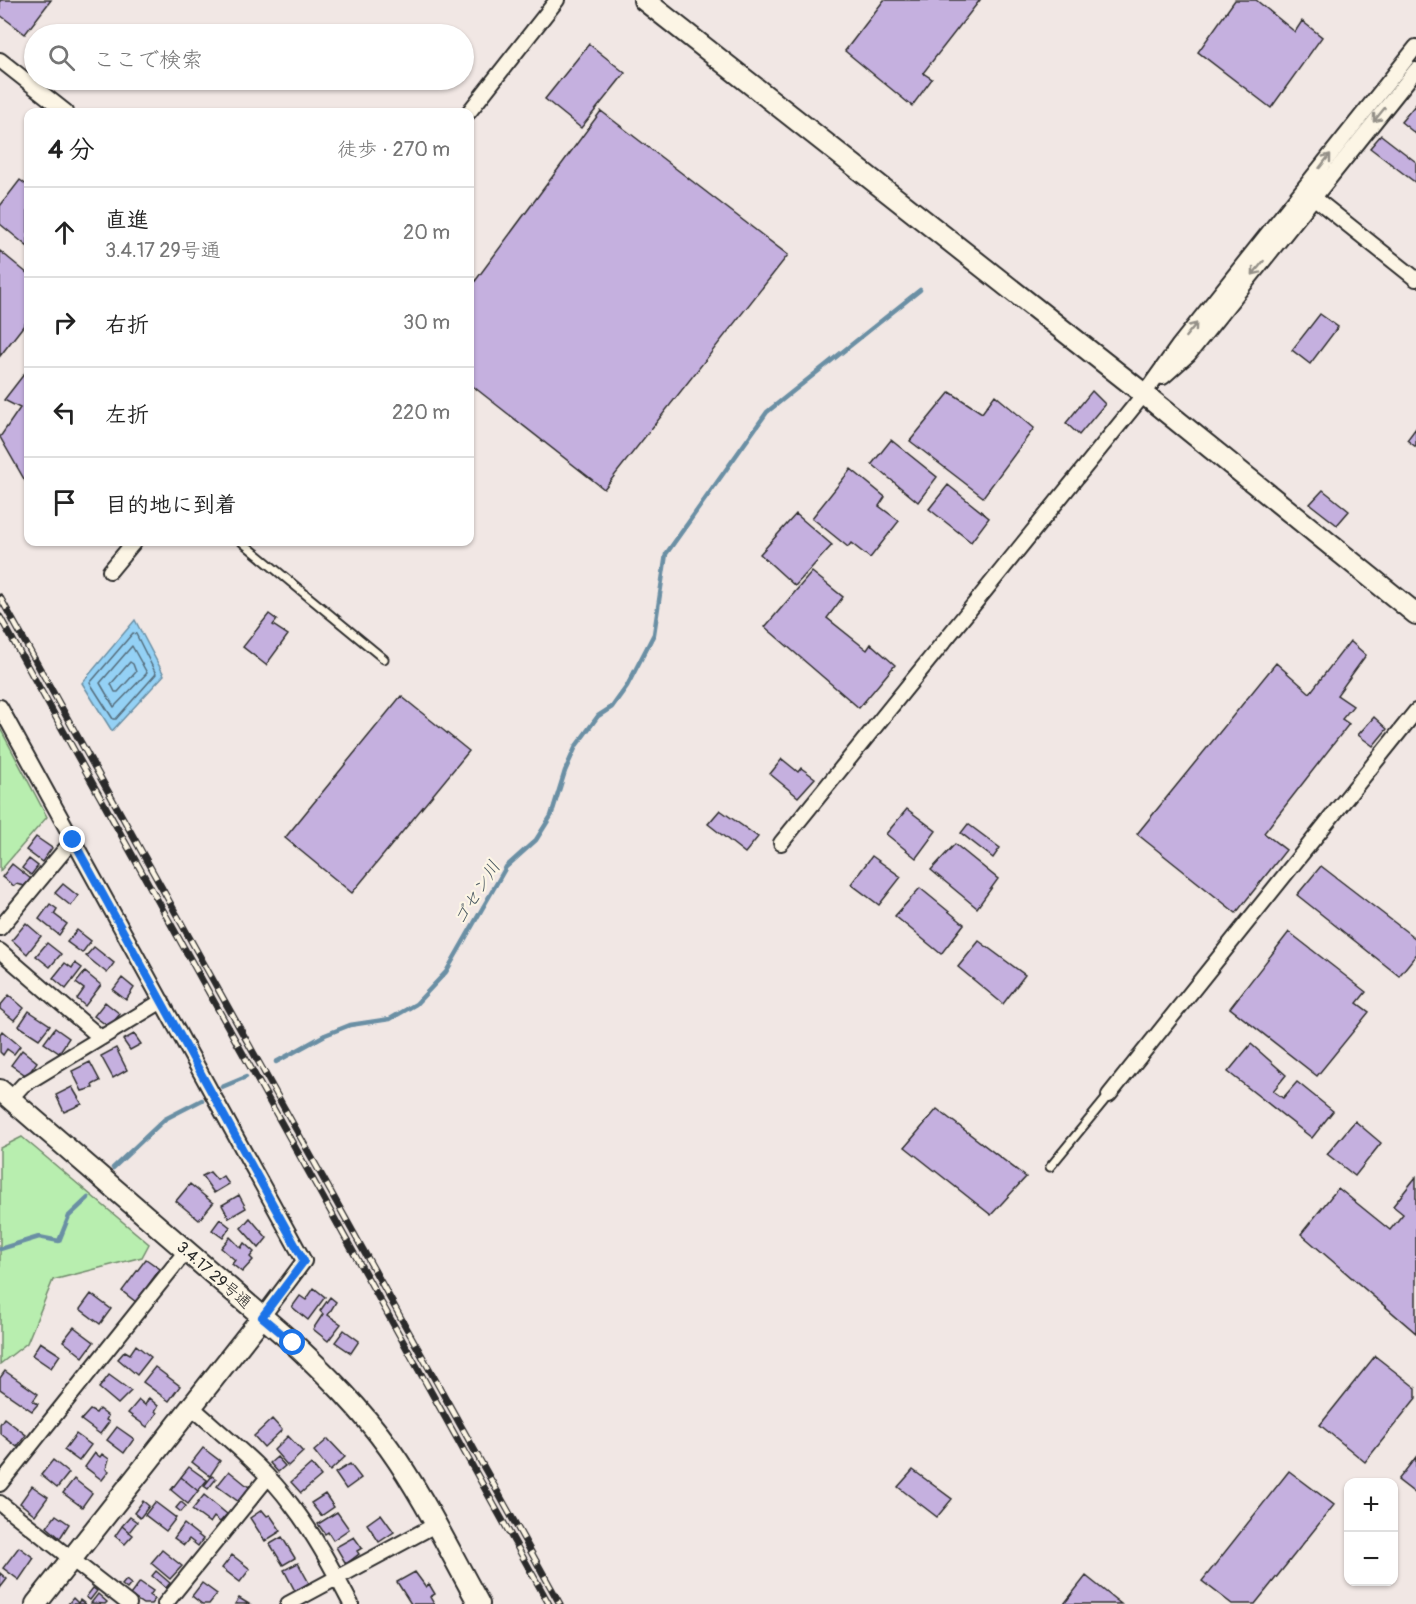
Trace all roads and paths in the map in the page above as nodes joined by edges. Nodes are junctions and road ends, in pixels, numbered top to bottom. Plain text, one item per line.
1 (557, 0) edge
2 (644, 0) edge
3 (1416, 47) edge
4 (0, 60) edge
5 (1416, 70) edge
6 (24, 79) edge
7 (38, 90) edge
8 (61, 108) edge
9 (472, 108) edge
10 (1308, 193) junction
11 (1416, 279) edge
12 (1144, 394) junction
13 (131, 546) edge
14 (247, 546) edge
15 (110, 572) dead end
16 (1416, 614) edge
17 (384, 659) dead end
18 (0, 707) edge
19 (1416, 711) edge
20 (73, 840) junction
21 (781, 843) dead end
22 (0, 928) edge
23 (0, 951) edge
24 (162, 1001) junction
25 (101, 1038) junction
26 (5, 1095) edge
27 (1109, 1095) joint
28 (1050, 1167) dead end
29 (186, 1251) junction
30 (262, 1317) junction
31 (192, 1407) junction
32 (268, 1477) junction
33 (0, 1484) edge
34 (0, 1503) edge
35 (435, 1525) junction
36 (72, 1559) junction
37 (337, 1577) junction
38 (36, 1604) edge
39 (129, 1604) edge
40 (165, 1604) edge
41 (288, 1604) edge
42 (351, 1604) edge
43 (479, 1604) edge

1 - 9 street
2 - 12 street
10 -> 3 street
4 - 6 street
5 -> 10 street
7 - 8 street
10 - 11 street
10 - 12 street
12 - 16 street
12 - 21 street
13 - 15 street
14 - 17 lane
18 - 20 street
19 - 27 street
20 - 22 street
20 - 24 street
23 - 25 street
24 - 25 street
24 - 30 street
25 - 26 street
26 - 29 street, 3.4.17 29号通
27 - 28 lane
29 - 30 street, 3.4.17 29号通
29 - 33 street
30 - 31 street
30 - 35 street, 3.4.17 29号通
31 - 32 street
31 - 36 street
32 - 37 street
32 - 40 street
34 - 36 street
35 - 37 street
35 - 43 street, 3.4.17 29号通
36 - 38 street
36 - 39 street
37 - 41 street
37 - 42 street

